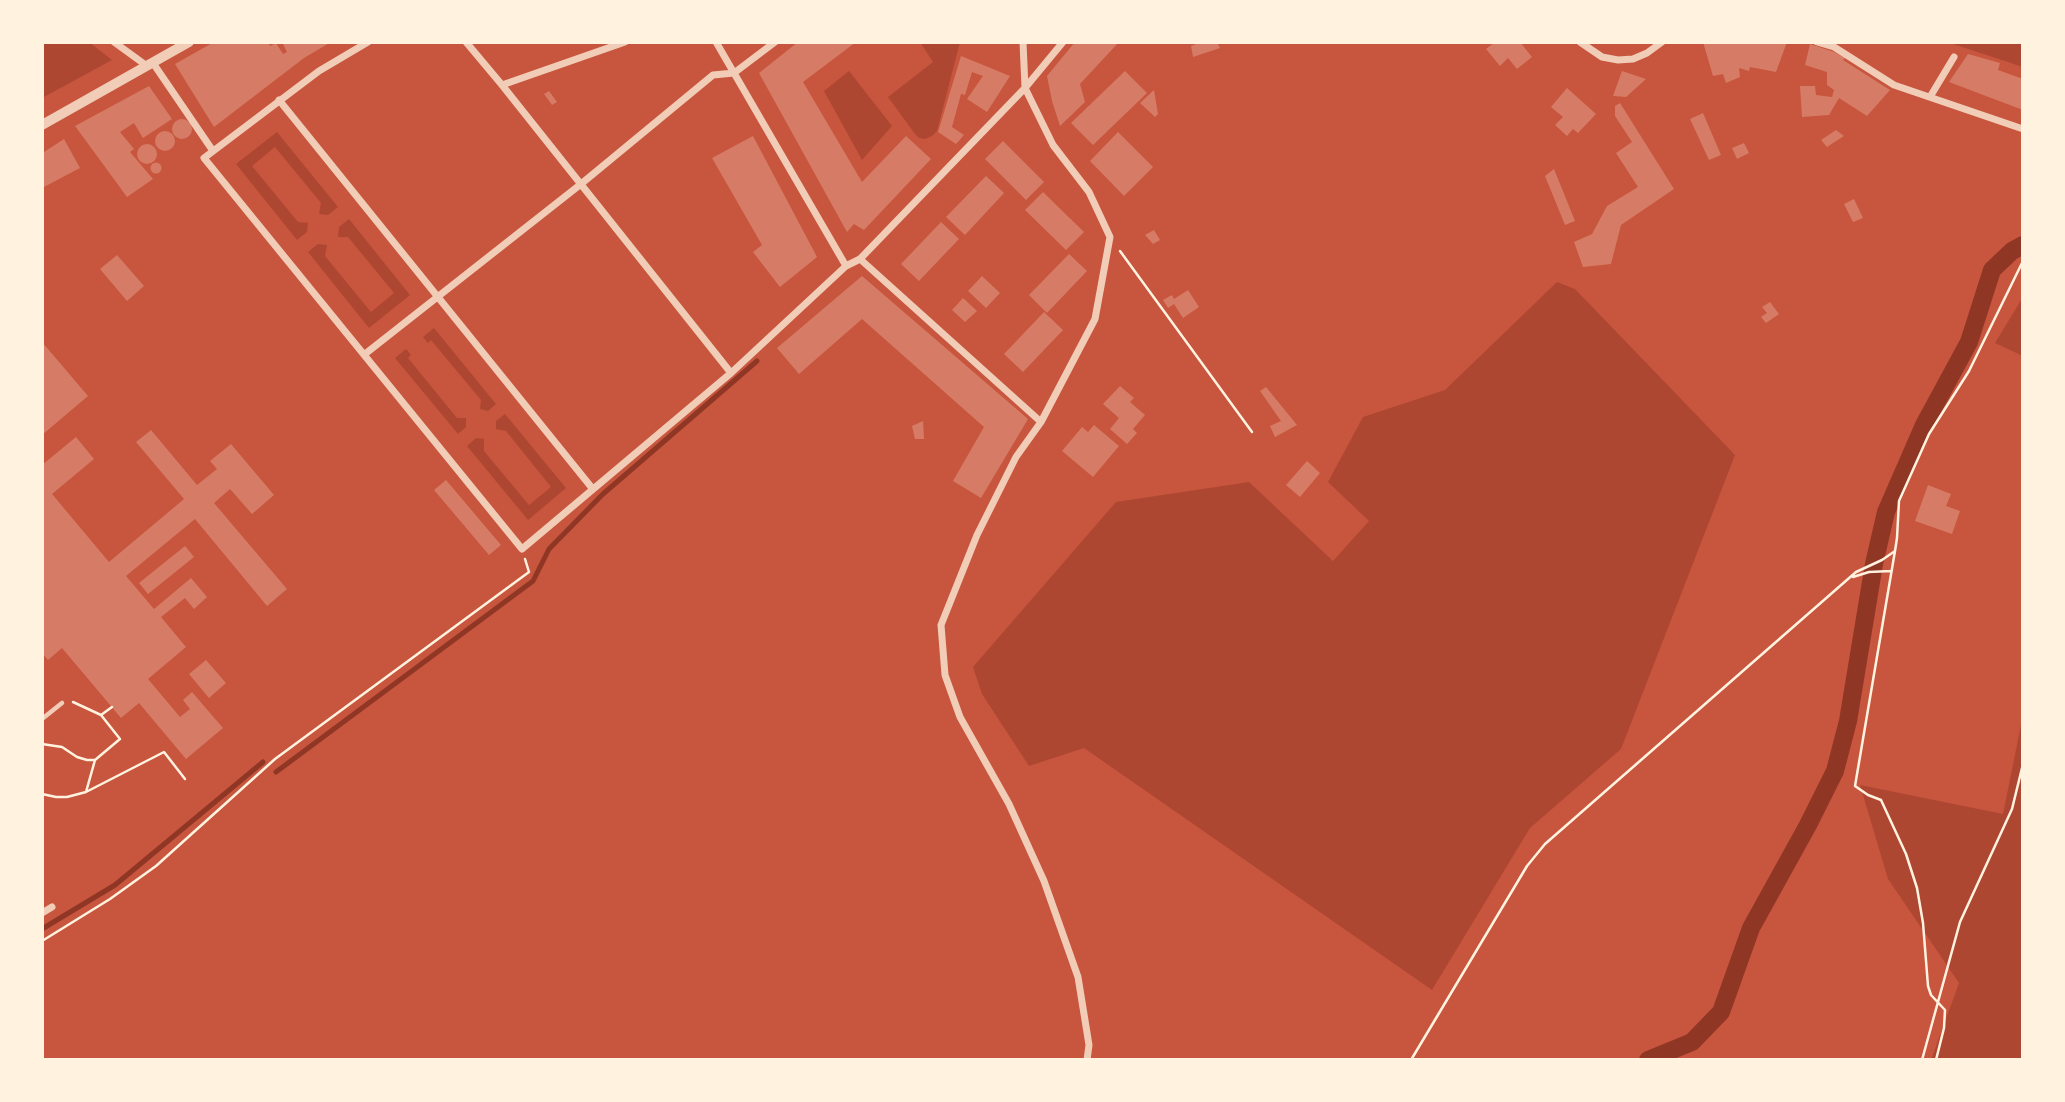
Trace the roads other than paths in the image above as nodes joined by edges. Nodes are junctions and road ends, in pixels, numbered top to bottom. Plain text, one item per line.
1 (114, 42) edge
2 (189, 42) edge
3 (368, 42) edge
4 (466, 42) edge
5 (625, 42) edge
6 (716, 42) edge
7 (775, 42) edge
8 (1023, 42) edge
9 (1063, 42) edge
10 (1580, 42) edge
11 (1662, 42) edge
12 (1817, 42) edge
13 (1954, 57) dead end
14 (150, 64) junction
15 (734, 74) junction
16 (502, 85) junction
17 (1025, 88) junction
18 (1930, 97) junction
19 (279, 100) junction
20 (42, 125) edge
21 (2023, 129) edge
22 (213, 151) junction
23 (581, 184) junction
24 (860, 260) junction
25 (846, 266) junction
26 (437, 297) junction
27 (365, 354) junction
28 (731, 373) junction
29 (1041, 422) junction
30 (592, 488) junction
31 (62, 703) road end
32 (42, 719) edge
33 (52, 907) dead end
34 (42, 913) edge
35 (1087, 1060) edge

1 - 14 street
2 - 14 street
3 - 19 street
4 - 16 street
5 - 16 street
6 - 15 street
7 - 15 street
8 - 17 street
9 - 17 street
10 - 11 street
12 - 18 street
13 - 18 street
14 - 20 street
14 - 22 street
15 - 23 street
15 - 25 street
16 - 23 street
17 - 24 street
17 - 29 street
18 - 21 street
19 - 22 street
19 - 26 street
22 - 27 street
23 - 26 street
23 - 28 street
24 - 25 street
24 - 29 street
25 - 28 street
26 - 27 street
26 - 30 street
27 - 30 street
28 - 30 street
29 - 35 street
31 - 32 lane
33 - 34 street

